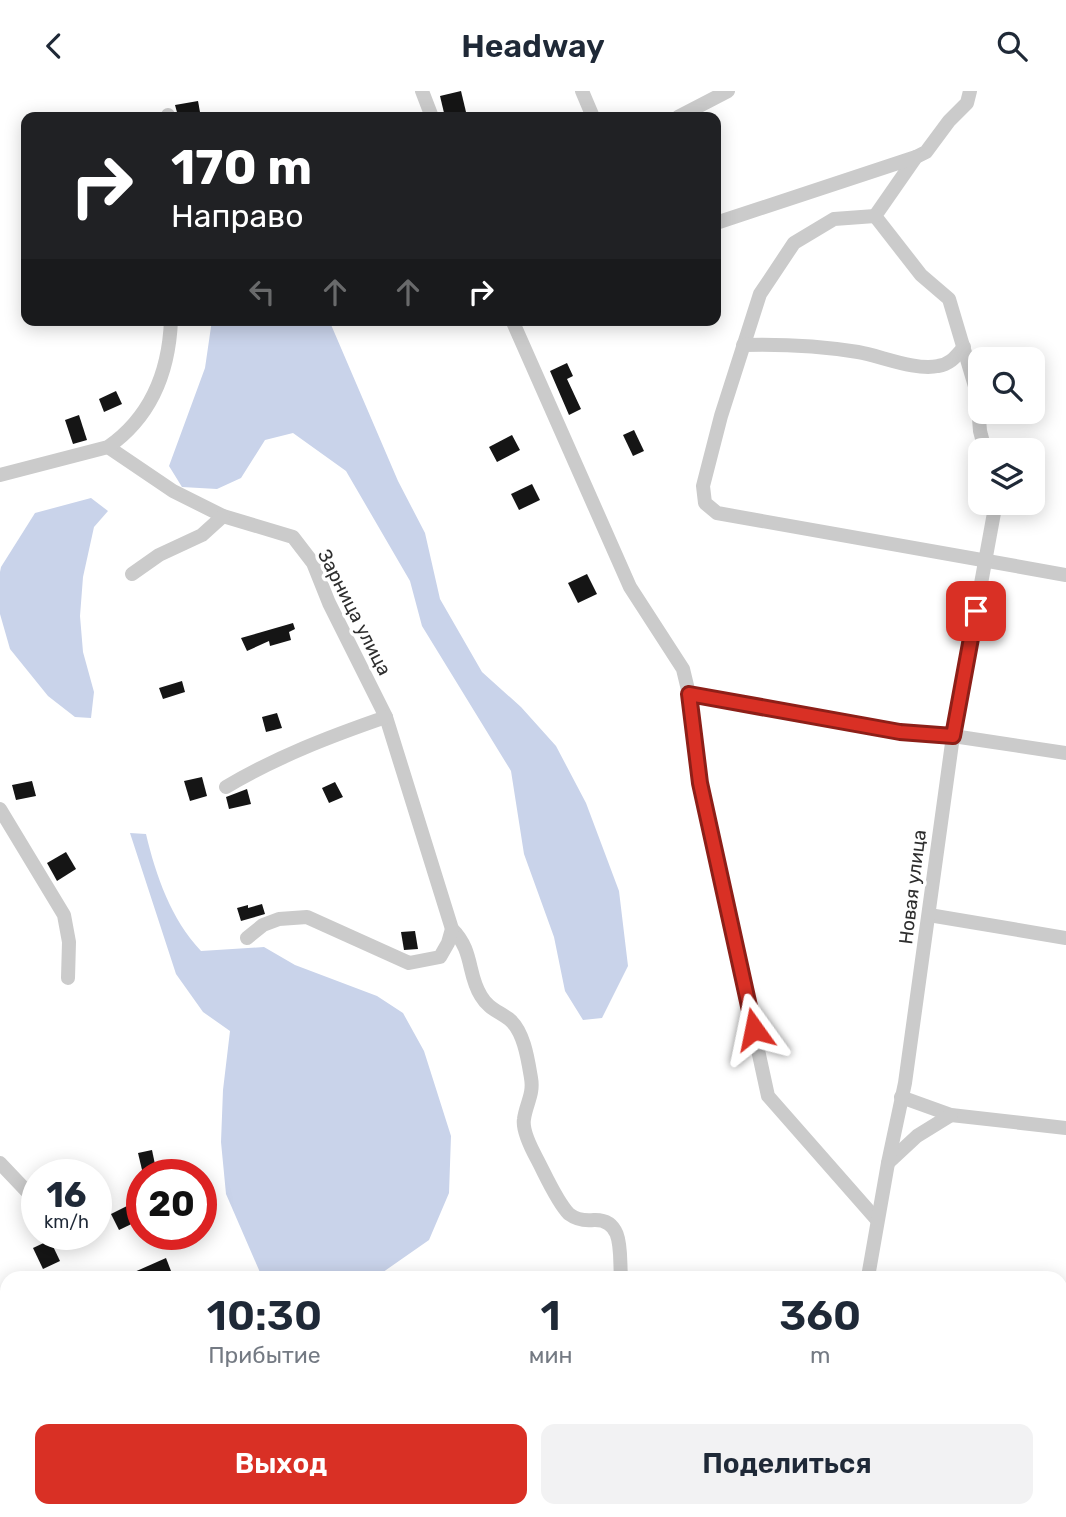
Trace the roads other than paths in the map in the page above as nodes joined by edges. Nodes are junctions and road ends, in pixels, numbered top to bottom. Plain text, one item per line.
1 (422, 91) edge
2 (582, 91) edge
3 (728, 91) edge
4 (970, 91) edge
5 (430, 112) edge
6 (591, 112) edge
7 (688, 112) edge
8 (916, 157) junction
9 (875, 216) junction
10 (721, 221) edge
11 (171, 326) edge
12 (515, 326) edge
13 (743, 345) junction
14 (964, 347) junction
15 (982, 438) edge
16 (108, 447) junction
17 (0, 475) edge
18 (994, 515) edge
19 (223, 516) junction
20 (985, 561) junction
21 (132, 574) dead end
22 (1066, 575) edge
23 (689, 694) junction
24 (386, 717) junction
25 (953, 736) junction
26 (1066, 753) edge
27 (226, 787) dead end
28 (0, 809) edge
29 (929, 915) junction
30 (452, 929) junction
31 (247, 938) dead end
32 (1066, 938) edge
33 (68, 978) dead end
34 (901, 1097) junction
35 (951, 1115) junction
36 (1066, 1128) edge
37 (0, 1163) edge
38 (888, 1163) junction
39 (21, 1185) edge
40 (877, 1220) junction
41 (620, 1271) edge
42 (869, 1271) edge

1 - 5 street
2 - 6 street
3 - 7 street
4 - 8 street
8 - 9 street
8 - 10 street
9 - 13 street
9 - 14 street
11 - 16 street
12 - 23 street
13 - 14 street
13 - 20 street
14 - 15 street
16 - 17 street
16 - 19 street, Зарница улица
18 - 20 street, Новая улица
19 - 21 street
19 - 24 street, Зарница улица
20 - 22 street
20 - 25 street, Новая улица
23 - 25 street
23 - 40 street
24 - 27 street
24 - 30 street, Зарница улица
25 - 26 street
25 - 29 street, Новая улица
28 - 33 street
29 - 32 street
29 - 34 street, Новая улица
30 - 31 street
30 - 41 street, Зарница улица
34 - 35 street
34 - 38 street, Новая улица
35 - 36 street
35 - 38 street
37 - 39 street
38 - 40 street, Новая улица
40 - 42 street, Новая улица

